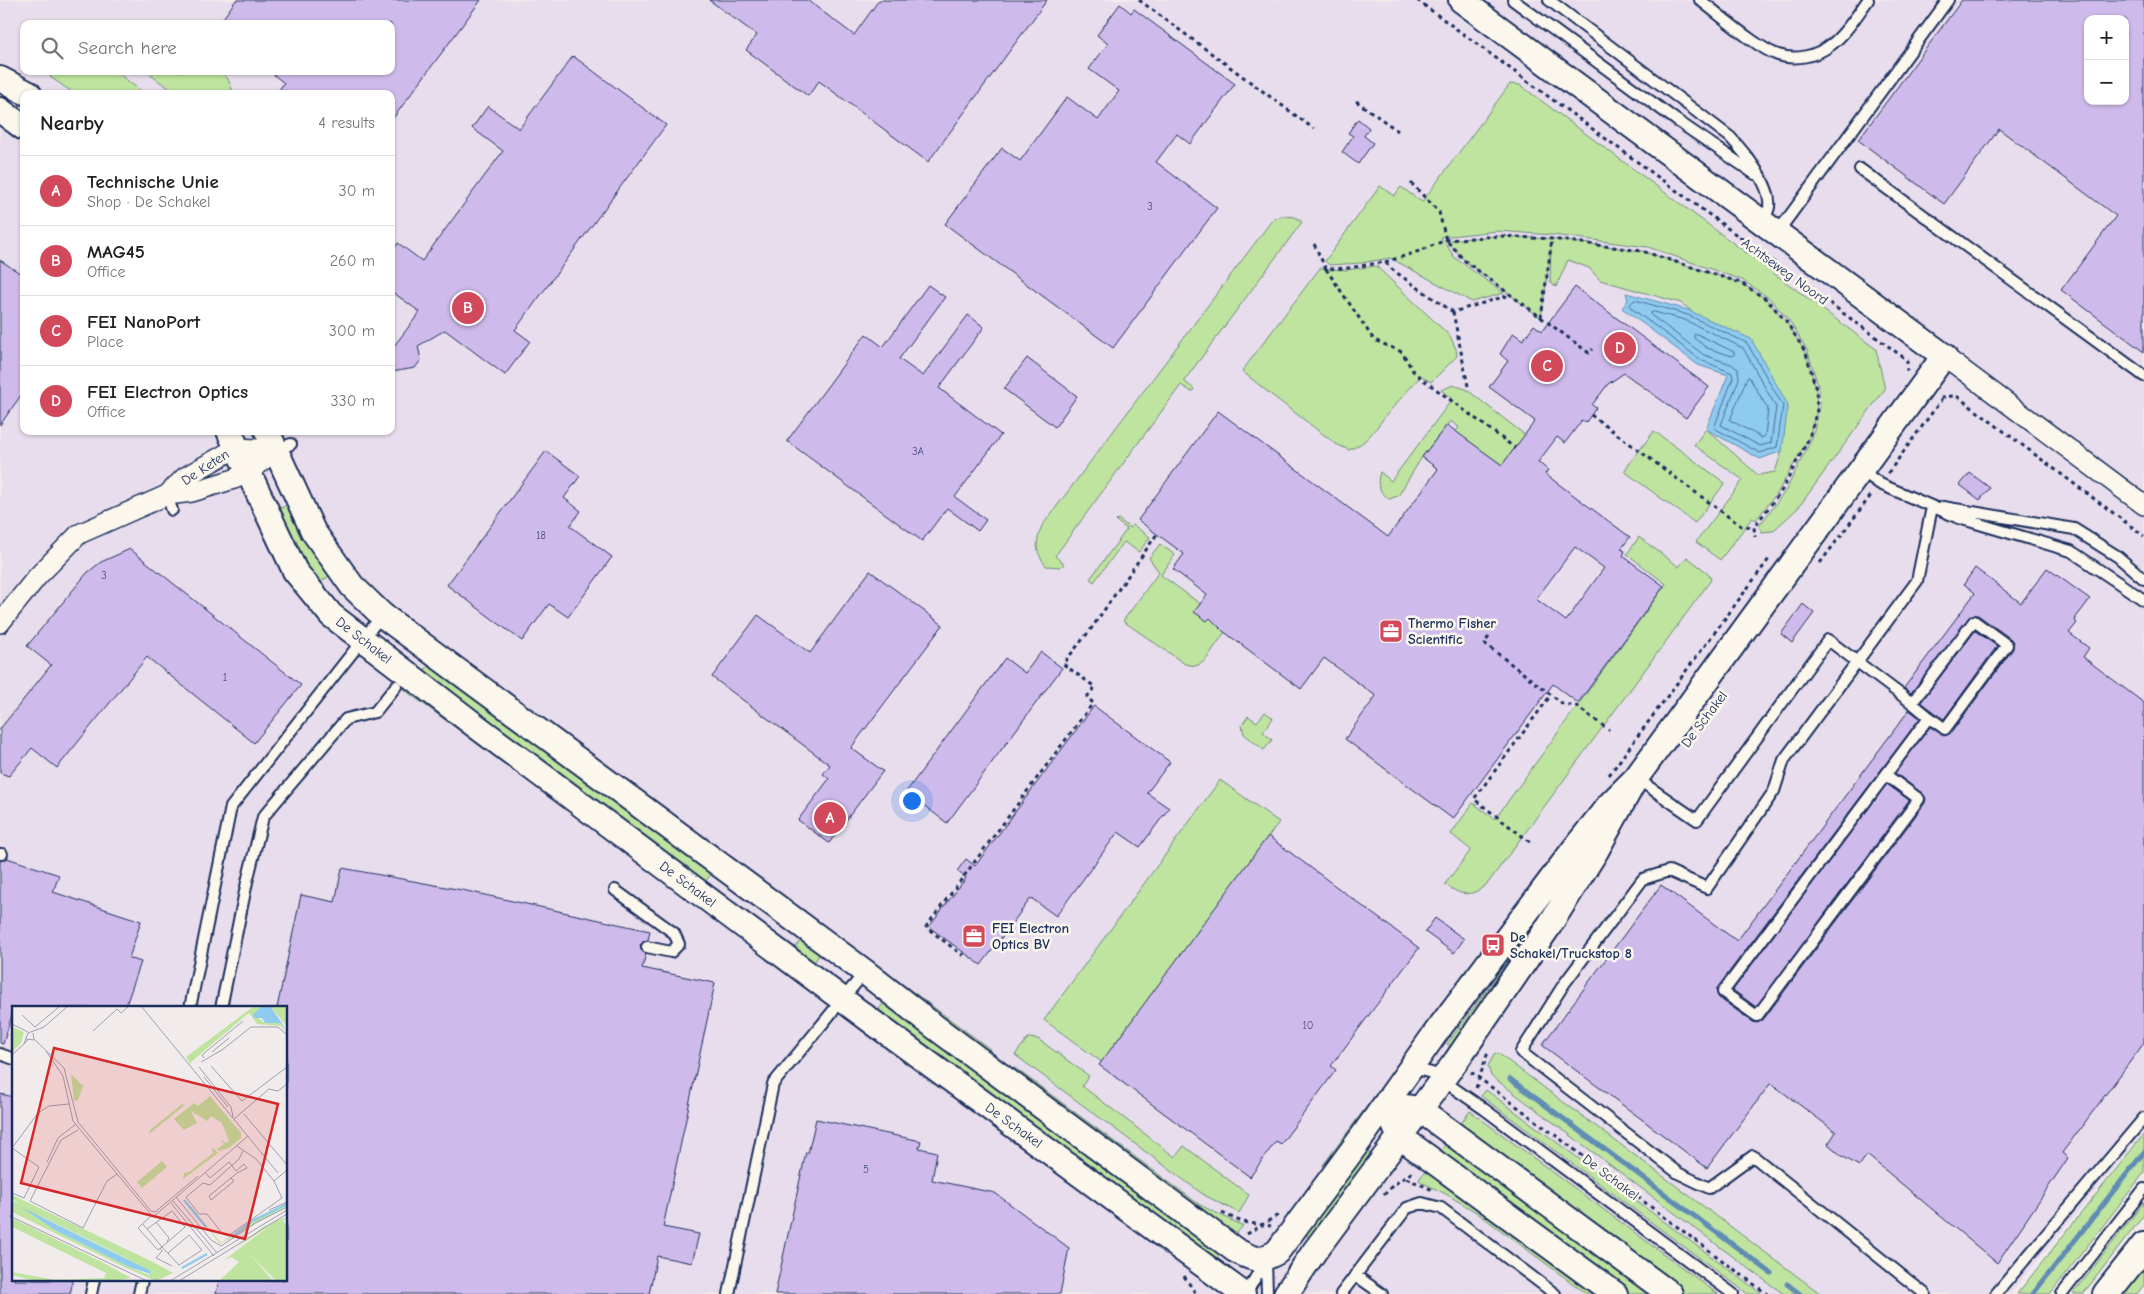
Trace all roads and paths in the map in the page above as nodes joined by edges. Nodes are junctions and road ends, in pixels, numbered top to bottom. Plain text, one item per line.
1 (1140, 0) edge
2 (1417, 0) edge
3 (1461, 0) edge
4 (1513, 0) edge
5 (1549, 0) edge
6 (1700, 0) edge
7 (1868, 0) edge
8 (1948, 0) edge
9 (0, 78) edge
10 (22, 90) edge
11 (1356, 101) dead end
12 (0, 110) edge
13 (20, 125) edge
14 (1314, 129) dead end
15 (1398, 131) dead end
16 (1860, 169) dead end
17 (1762, 182) junction
18 (1411, 183) dead end
19 (1769, 228) junction
20 (1552, 239) junction
21 (1446, 240) junction
22 (1314, 244) dead end
23 (1384, 262) junction
24 (1326, 269) junction
25 (1511, 295) junction
26 (1453, 312) junction
27 (1541, 318) junction
28 (1592, 349) dead end
29 (1944, 356) junction
30 (2144, 376) edge
31 (1923, 385) junction
32 (1468, 386) dead end
33 (1942, 399) junction
34 (1591, 415) dead end
35 (233, 440) edge
36 (278, 442) edge
37 (1515, 448) dead end
38 (1861, 470) junction
39 (247, 472) junction
40 (1880, 484) junction
41 (170, 502) junction
42 (2144, 505) edge
43 (1930, 506) junction
44 (1754, 527) junction
45 (1157, 534) dead end
46 (1755, 536) dead end
47 (2144, 536) edge
48 (1774, 551) dead end
49 (1820, 564) dead end
50 (2144, 579) edge
51 (2144, 600) edge
52 (382, 615) junction
53 (0, 624) edge
54 (1488, 636) dead end
55 (363, 640) junction
56 (396, 686) dead end
57 (1551, 695) junction
58 (1912, 703) junction
59 (1929, 717) junction
60 (1609, 730) dead end
61 (1886, 775) junction
62 (1608, 776) dead end
63 (1636, 778) junction
64 (1530, 842) dead end
65 (615, 890) dead end
66 (647, 947) dead end
67 (964, 953) dead end
68 (865, 972) junction
69 (843, 1000) junction
70 (190, 1006) edge
71 (221, 1006) edge
72 (1491, 1046) dead end
73 (0, 1054) edge
74 (12, 1058) edge
75 (1456, 1060) junction
76 (1411, 1068) junction
77 (1480, 1079) junction
78 (1442, 1080) junction
79 (1469, 1099) junction
80 (1385, 1106) junction
81 (1419, 1109) junction
82 (2144, 1118) edge
83 (1400, 1136) junction
84 (2144, 1189) edge
85 (1282, 1210) dead end
86 (1219, 1212) dead end
87 (1262, 1226) junction
88 (1290, 1234) junction
89 (2144, 1246) edge
90 (1235, 1250) junction
91 (1266, 1258) junction
92 (1355, 1276) junction
93 (729, 1294) edge
94 (1244, 1294) edge
95 (1267, 1294) edge
96 (1286, 1294) edge
97 (1341, 1294) edge
98 (1382, 1294) edge
99 (1555, 1294) edge
100 (1615, 1294) edge
101 (1670, 1294) edge
102 (1733, 1294) edge
103 (1766, 1294) edge
104 (1925, 1294) edge
105 (1996, 1294) edge
106 (2062, 1294) edge
107 (2106, 1294) edge

1 - 14 path
2 - 31 path, Achtseweg Noord
3 - 19 street, Achtseweg Noord
4 - 17 lane
5 - 17 lane
6 - 7 lane
8 - 19 lane
9 - 10 street
11 - 15 path
12 - 13 street
16 - 30 lane
17 - 19 lane
18 - 21 path
19 - 29 street, Achtseweg Noord
20 - 21 path
20 - 27 path
20 - 44 path
21 - 23 path
21 - 25 path
22 - 24 path
23 - 24 path
23 - 26 path
24 - 37 path
25 - 26 path
25 - 27 path
26 - 32 path
27 - 28 path
29 - 31 street, De Schakel
29 - 42 street, Achtseweg Noord
31 - 33 path, Achtseweg Noord
31 - 38 street, De Schakel
33 - 40 path
33 - 47 path, Achtseweg Noord
34 - 44 path
35 - 36 street, De Keten
35 - 39 street, De Schakel
35 - 41 street, De Keten
36 - 39 street, De Keten
36 - 52 street
38 - 40 lane
38 - 63 street, De Schakel
39 - 41 street, De Keten
39 - 55 street, De Schakel
40 - 43 lane
40 - 49 path
41 - 53 street, De Keten
43 - 50 lane
43 - 51 lane
43 - 104 lane
44 - 46 path
45 - 67 path
48 - 62 path
52 - 55 lane
52 - 68 street
54 - 57 path
55 - 69 street, De Schakel
55 - 70 lane
56 - 71 lane
57 - 60 path
57 - 64 path
58 - 59 lane
58 - 59 lane
58 - 63 lane
59 - 61 lane
61 - 61 lane
63 - 75 street, De Schakel
63 - 76 street, De Schakel
65 - 66 lane
68 - 69 lane
68 - 90 street
69 - 93 lane
69 - 94 street, De Schakel
72 - 77 path
73 - 74 lane
75 - 77 path, De Schakel
75 - 78 street, De Schakel
76 - 78 lane, De Schakel
76 - 80 street, De Schakel
77 - 79 path
77 - 103 path, De Schakel
78 - 79 lane, De Schakel
78 - 81 street, De Schakel
79 - 102 lane, De Schakel
80 - 81 street
80 - 83 street
80 - 88 street, De Schakel
81 - 83 street, De Schakel
81 - 101 street
82 - 105 lane
83 - 96 street, De Schakel
83 - 100 street
84 - 106 lane
85 - 87 path
86 - 87 path
87 - 88 path
87 - 90 path
88 - 91 street, De Schakel
89 - 107 main road
90 - 91 street
91 - 94 lane, De Schakel
91 - 95 lane
92 - 97 lane
92 - 98 lane
92 - 99 lane

